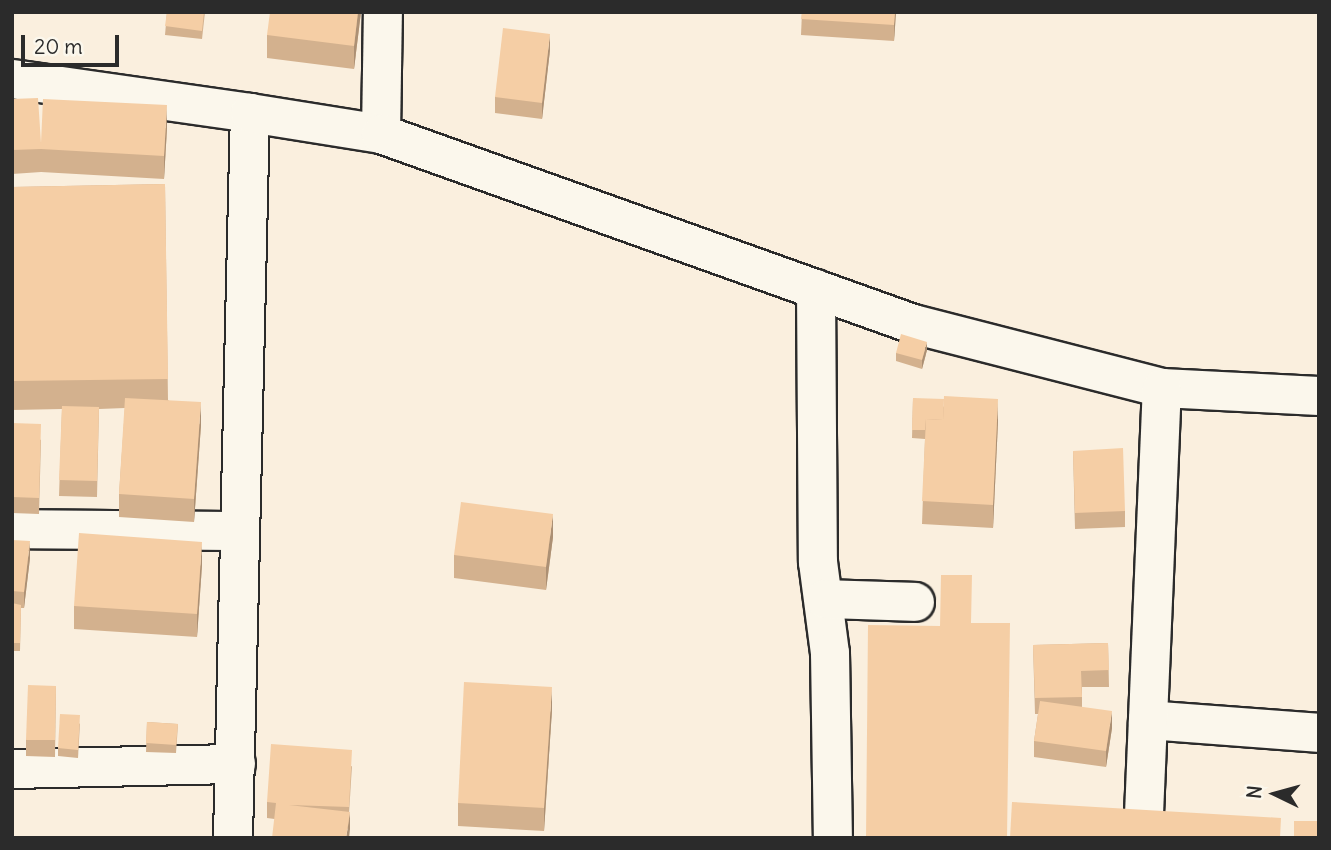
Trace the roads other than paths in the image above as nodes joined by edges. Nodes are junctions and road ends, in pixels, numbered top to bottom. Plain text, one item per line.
1 (383, 12) edge
2 (12, 79) edge
3 (250, 113) junction
4 (381, 134) junction
5 (816, 289) junction
6 (1162, 388) junction
7 (1319, 397) edge
8 (12, 529) edge
9 (240, 531) junction
10 (825, 599) junction
11 (915, 602) dead end
12 (1148, 720) junction
13 (1319, 733) edge
14 (236, 764) junction
15 (12, 769) edge
16 (233, 838) edge
17 (833, 838) edge
18 (1143, 838) edge

1 - 4 street
2 - 3 street
3 - 4 street
3 - 9 street
4 - 5 street
5 - 6 street
5 - 10 street
6 - 7 street
6 - 12 street
8 - 9 street
9 - 14 street
10 - 11 street
10 - 17 street
12 - 13 street
12 - 18 street
14 - 15 street
14 - 16 street

